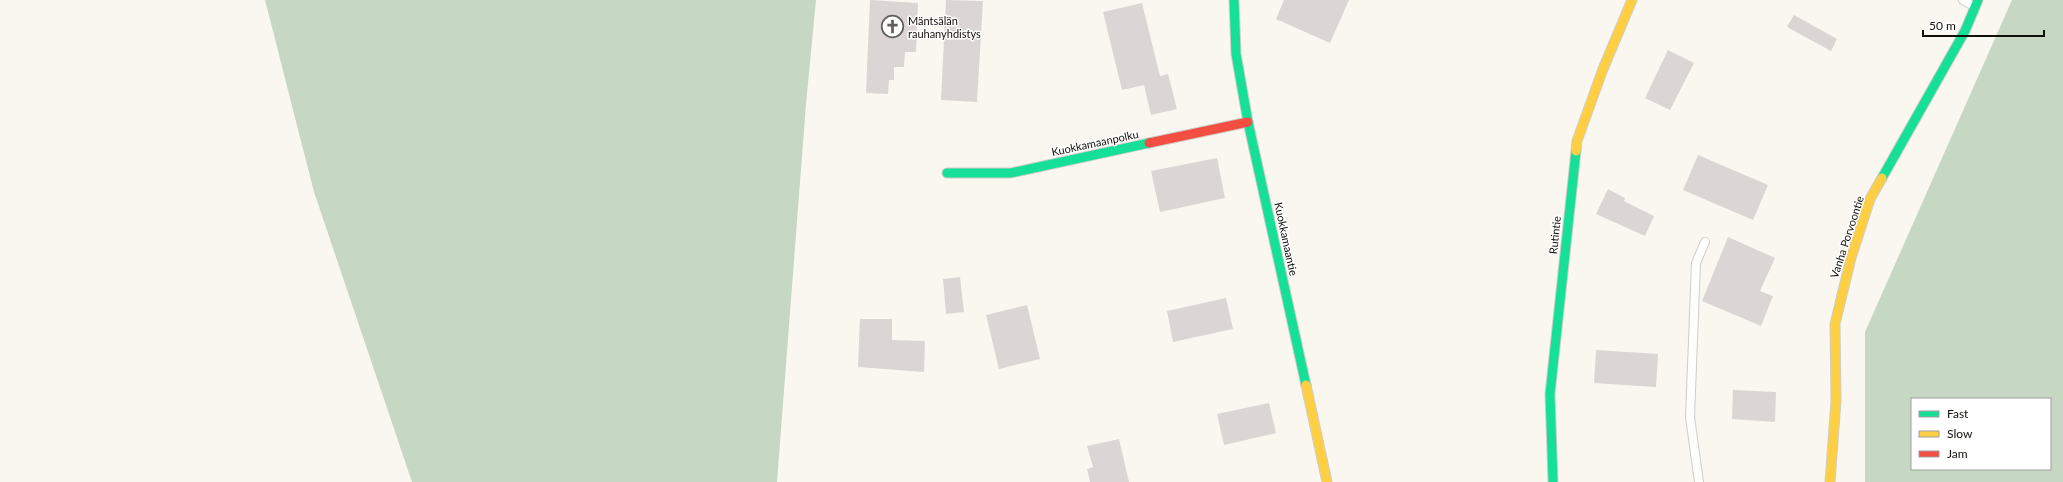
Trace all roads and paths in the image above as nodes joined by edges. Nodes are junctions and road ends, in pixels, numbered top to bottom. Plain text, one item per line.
1 (1234, 0) edge
2 (1632, 0) edge
3 (1963, 0) edge
4 (1976, 4) edge
5 (1248, 122) junction
6 (947, 173) dead end
7 (1705, 242) dead end
8 (1327, 482) edge
9 (1553, 482) edge
10 (1699, 482) edge
11 (1830, 482) edge

1 - 5 street, Kuokkamaantie
2 - 9 street, Rutintie
3 - 4 lane
4 - 11 street, Vanha Porvoontie
5 - 6 street, Kuokkamaanpolku
5 - 8 street, Kuokkamaantie
7 - 10 lane

